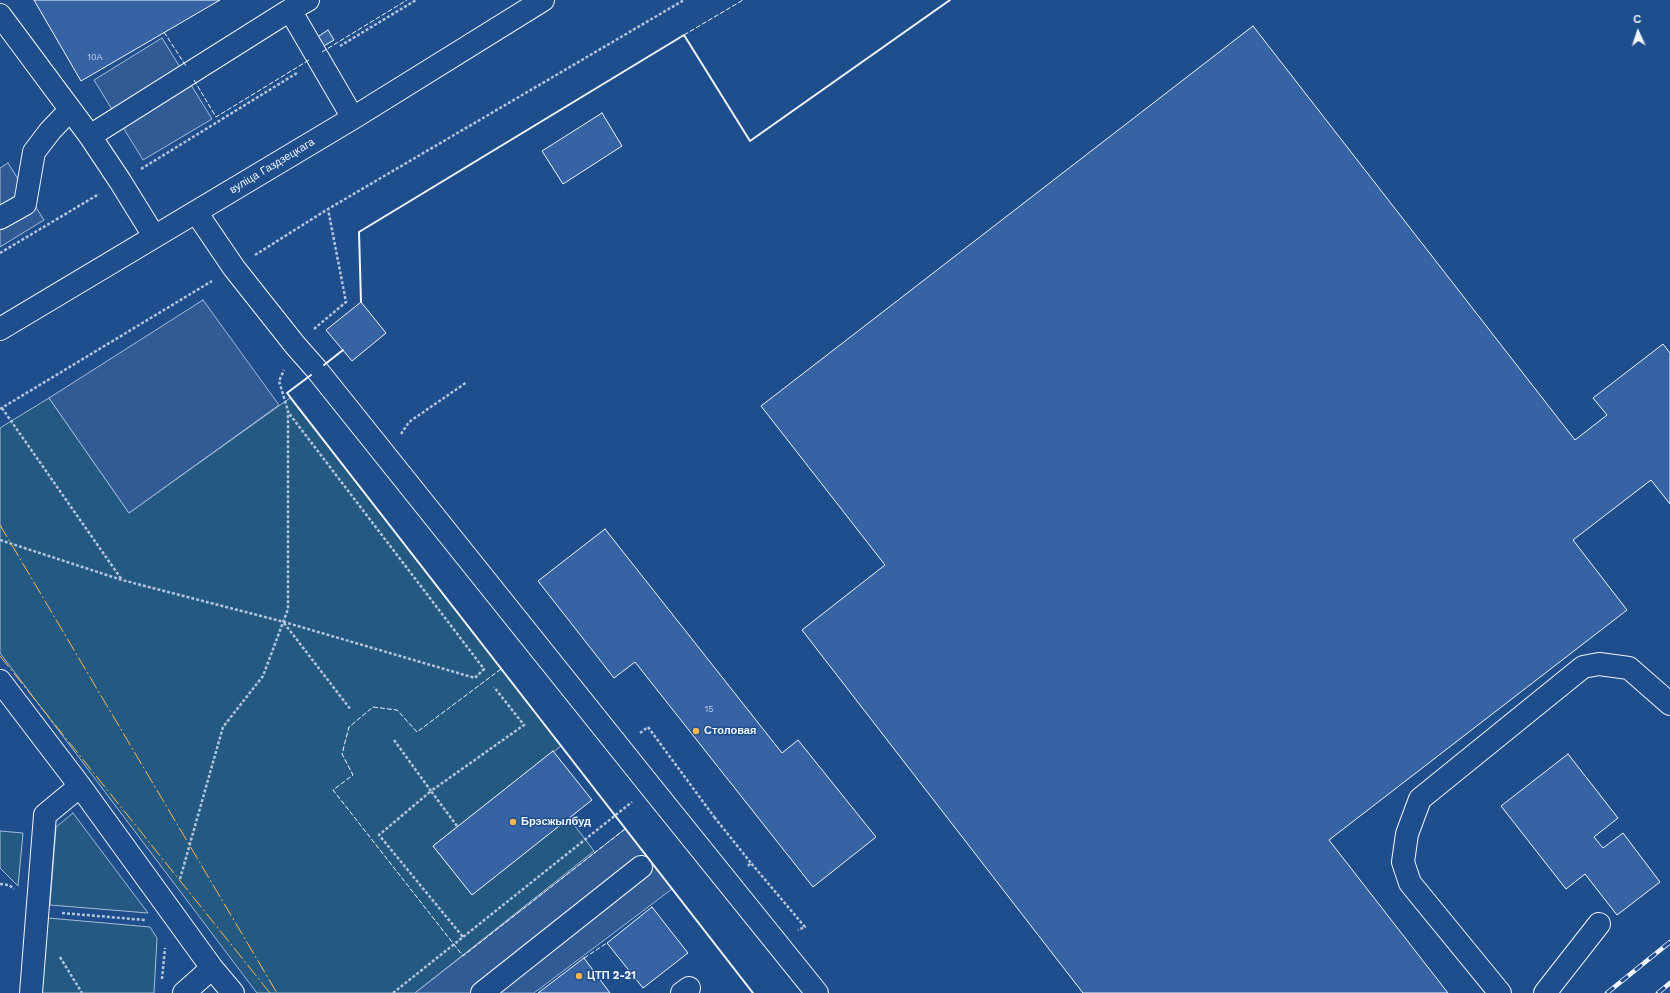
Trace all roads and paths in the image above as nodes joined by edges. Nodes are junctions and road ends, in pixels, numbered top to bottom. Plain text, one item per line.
1 (416, 0) edge
2 (543, 0) edge
3 (684, 0) edge
4 (299, 5) edge
5 (0, 15) edge
6 (318, 60) junction
7 (70, 110) junction
8 (353, 118) junction
9 (90, 136) junction
10 (120, 182) junction
11 (328, 209) junction
12 (196, 212) junction
13 (0, 218) edge
14 (154, 236) junction
15 (0, 253) edge
16 (234, 268) junction
17 (0, 329) edge
18 (295, 345) junction
19 (1, 408) edge
20 (288, 411) junction
21 (0, 540) edge
22 (122, 580) junction
23 (284, 622) junction
24 (0, 681) edge
25 (494, 687) dead end
26 (1670, 704) edge
27 (351, 710) dead end
28 (636, 736) dead end
29 (394, 740) dead end
30 (80, 786) junction
31 (651, 787) junction
32 (431, 791) junction
33 (714, 818) dead end
34 (457, 826) dead end
35 (641, 868) dead end
36 (0, 884) edge
37 (38, 911) junction
38 (168, 917) junction
39 (1600, 924) dead end
40 (463, 937) junction
41 (212, 968) junction
42 (162, 985) dead end
43 (506, 986) edge
44 (31, 993) edge
45 (184, 993) edge
46 (233, 993) edge
47 (393, 993) edge
48 (482, 993) edge
49 (817, 993) edge
50 (1500, 993) edge
51 (1545, 993) edge

1 - 6 path
2 - 8 street, вуліца Газдзецкага
3 - 11 path
4 - 6 street
4 - 9 street
5 - 7 street
6 - 8 street
6 - 10 path
7 - 9 street
7 - 13 street
8 - 12 street, вуліца Газдзецкага
9 - 10 street
10 - 14 street
10 - 15 path
11 - 16 path
11 - 18 path
12 - 14 street, вуліца Газдзецкага
12 - 16 street
14 - 17 street, вуліца Газдзецкага
16 - 18 street
16 - 19 path
18 - 20 path
18 - 31 street
19 - 22 path
20 - 23 path
20 - 23 path
21 - 22 path
22 - 23 path
23 - 27 path
23 - 38 path
24 - 30 street
25 - 32 path
26 - 50 street
28 - 33 path
29 - 32 path
30 - 37 street
30 - 38 street
31 - 40 path
31 - 49 street
32 - 34 path
32 - 40 path
35 - 43 street
36 - 37 path
37 - 38 path
37 - 44 street
38 - 41 street
38 - 42 path
39 - 51 street
40 - 47 path
41 - 45 street
41 - 46 street
43 - 48 street

